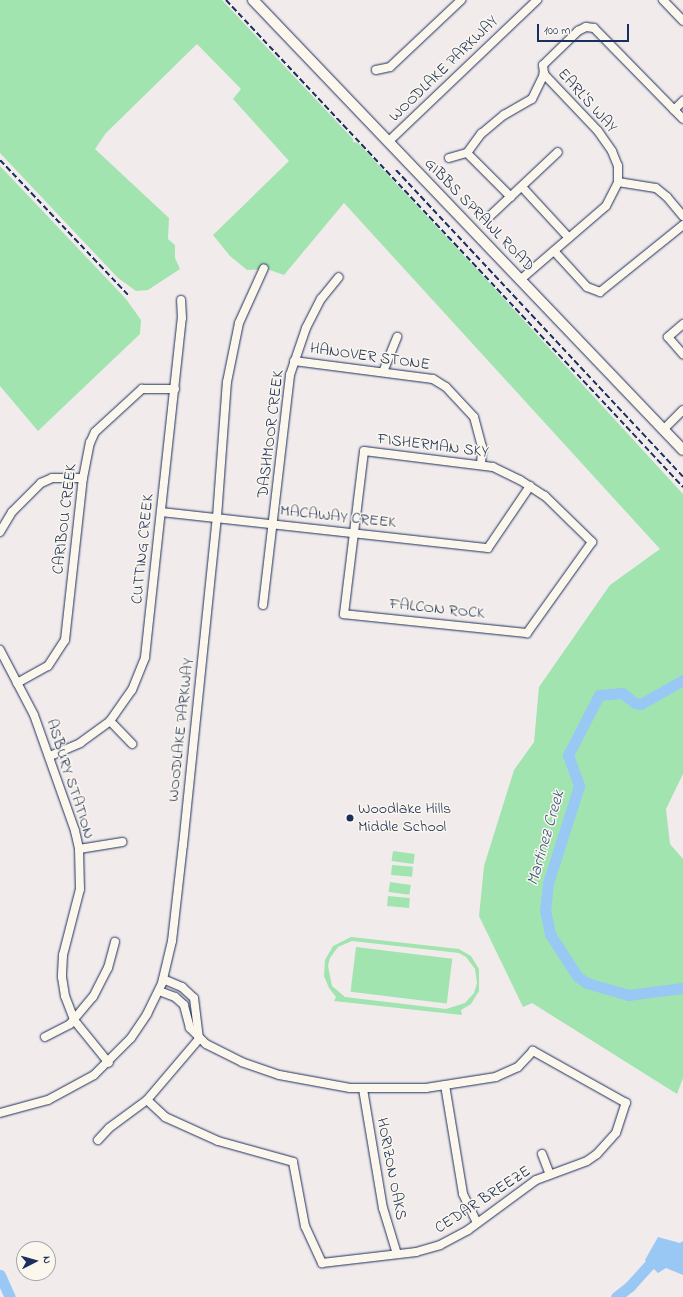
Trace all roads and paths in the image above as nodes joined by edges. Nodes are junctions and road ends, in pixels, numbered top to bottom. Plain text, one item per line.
1 (253, 0) edge
2 (461, 0) edge
3 (537, 0) edge
4 (663, 0) edge
5 (683, 21) edge
6 (376, 70) dead end
7 (544, 74) junction
8 (683, 101) edge
9 (674, 110) junction
10 (683, 120) edge
11 (388, 142) junction
12 (558, 152) dead end
13 (467, 153) junction
14 (449, 158) dead end
15 (618, 182) junction
16 (522, 187) junction
17 (511, 197) junction
18 (490, 216) dead end
19 (683, 216) edge
20 (683, 225) edge
21 (569, 238) junction
22 (554, 251) junction
23 (264, 268) dead end
24 (339, 276) dead end
25 (520, 280) junction
26 (181, 300) dead end
27 (683, 324) edge
28 (397, 337) dead end
29 (683, 354) edge
30 (294, 361) junction
31 (383, 372) junction
32 (175, 389) junction
33 (683, 410) edge
34 (663, 430) junction
35 (683, 450) edge
36 (481, 464) junction
37 (83, 478) junction
38 (530, 486) junction
39 (161, 512) junction
40 (217, 517) junction
41 (274, 524) junction
42 (0, 532) edge
43 (354, 532) junction
44 (263, 605) dead end
45 (527, 633) joint
46 (0, 650) edge
47 (17, 683) junction
48 (110, 721) junction
49 (132, 744) dead end
50 (50, 756) junction
51 (122, 842) dead end
52 (79, 850) junction
53 (116, 942) dead end
54 (163, 979) junction
55 (159, 991) junction
56 (196, 1006) junction
57 (186, 1010) junction
58 (74, 1020) junction
59 (45, 1037) dead end
60 (199, 1039) junction
61 (108, 1062) junction
62 (445, 1085) junction
63 (363, 1089) junction
64 (147, 1100) junction
65 (0, 1113) edge
66 (98, 1140) dead end
67 (542, 1154) dead end
68 (550, 1174) junction
69 (477, 1223) junction
70 (396, 1254) junction

1 - 11 main road, GIBBS SPRAWL ROAD
2 - 6 street
3 - 11 street, WOODLAKE PARKWAY
4 - 5 street
7 - 9 street, EARL'S WAY
7 - 13 street
7 - 15 street, EARL'S WAY
8 - 9 street
9 - 10 street
11 - 25 main road, GIBBS SPRAWL ROAD
12 - 16 street
13 - 14 street
13 - 17 street
15 - 19 street
15 - 21 street
16 - 17 street
16 - 21 street
17 - 18 street
20 - 22 street
21 - 22 street
22 - 25 street
23 - 40 street, WOODLAKE PARKWAY
24 - 30 street, DASHMOOR CREEK
25 - 34 main road, GIBBS SPRAWL ROAD
26 - 32 street, CUTTING CREEK
27 - 29 street
28 - 31 street
30 - 31 street, HANOVER STONE
30 - 41 street, DASHMOOR CREEK
31 - 36 street, HANOVER STONE
32 - 37 street, CARIBOU CREEK
32 - 39 street, CUTTING CREEK
33 - 34 street
34 - 35 main road, GIBBS SPRAWL ROAD
36 - 38 street, FISHERMAN SKY
36 - 43 street, FISHERMAN SKY
37 - 42 street
37 - 47 street, CARIBOU CREEK
38 - 43 street, MACAWAY CREEK
38 - 45 street, FISHERMAN SKY
39 - 40 street, MACAWAY CREEK
39 - 48 street, CUTTING CREEK
40 - 41 street, MACAWAY CREEK
40 - 54 street, WOODLAKE PARKWAY
41 - 43 street, MACAWAY CREEK
41 - 44 street, DASHMOOR CREEK
43 - 45 street, FALCON ROCK
46 - 47 street, ASBURY STATION
47 - 50 street, ASBURY STATION
48 - 49 street
48 - 50 street, CUTTING CREEK
50 - 52 street, ASBURY STATION
51 - 52 street
52 - 58 street, ASBURY STATION
53 - 58 street
54 - 55 street, WOODLAKE PARKWAY
54 - 56 street
55 - 57 street
55 - 61 street, WOODLAKE PARKWAY
56 - 57 street
56 - 60 street
57 - 60 street
58 - 59 street
58 - 61 street, ASBURY STATION
60 - 63 street
60 - 64 street
61 - 65 street, WOODLAKE PARKWAY
62 - 63 street
62 - 68 street, CEDAR BREEZE
62 - 69 street
63 - 70 street, HORIZON OAKS
64 - 66 street
64 - 70 street, CEDAR BREEZE
67 - 68 street
68 - 69 street, CEDAR BREEZE
69 - 70 street, CEDAR BREEZE

